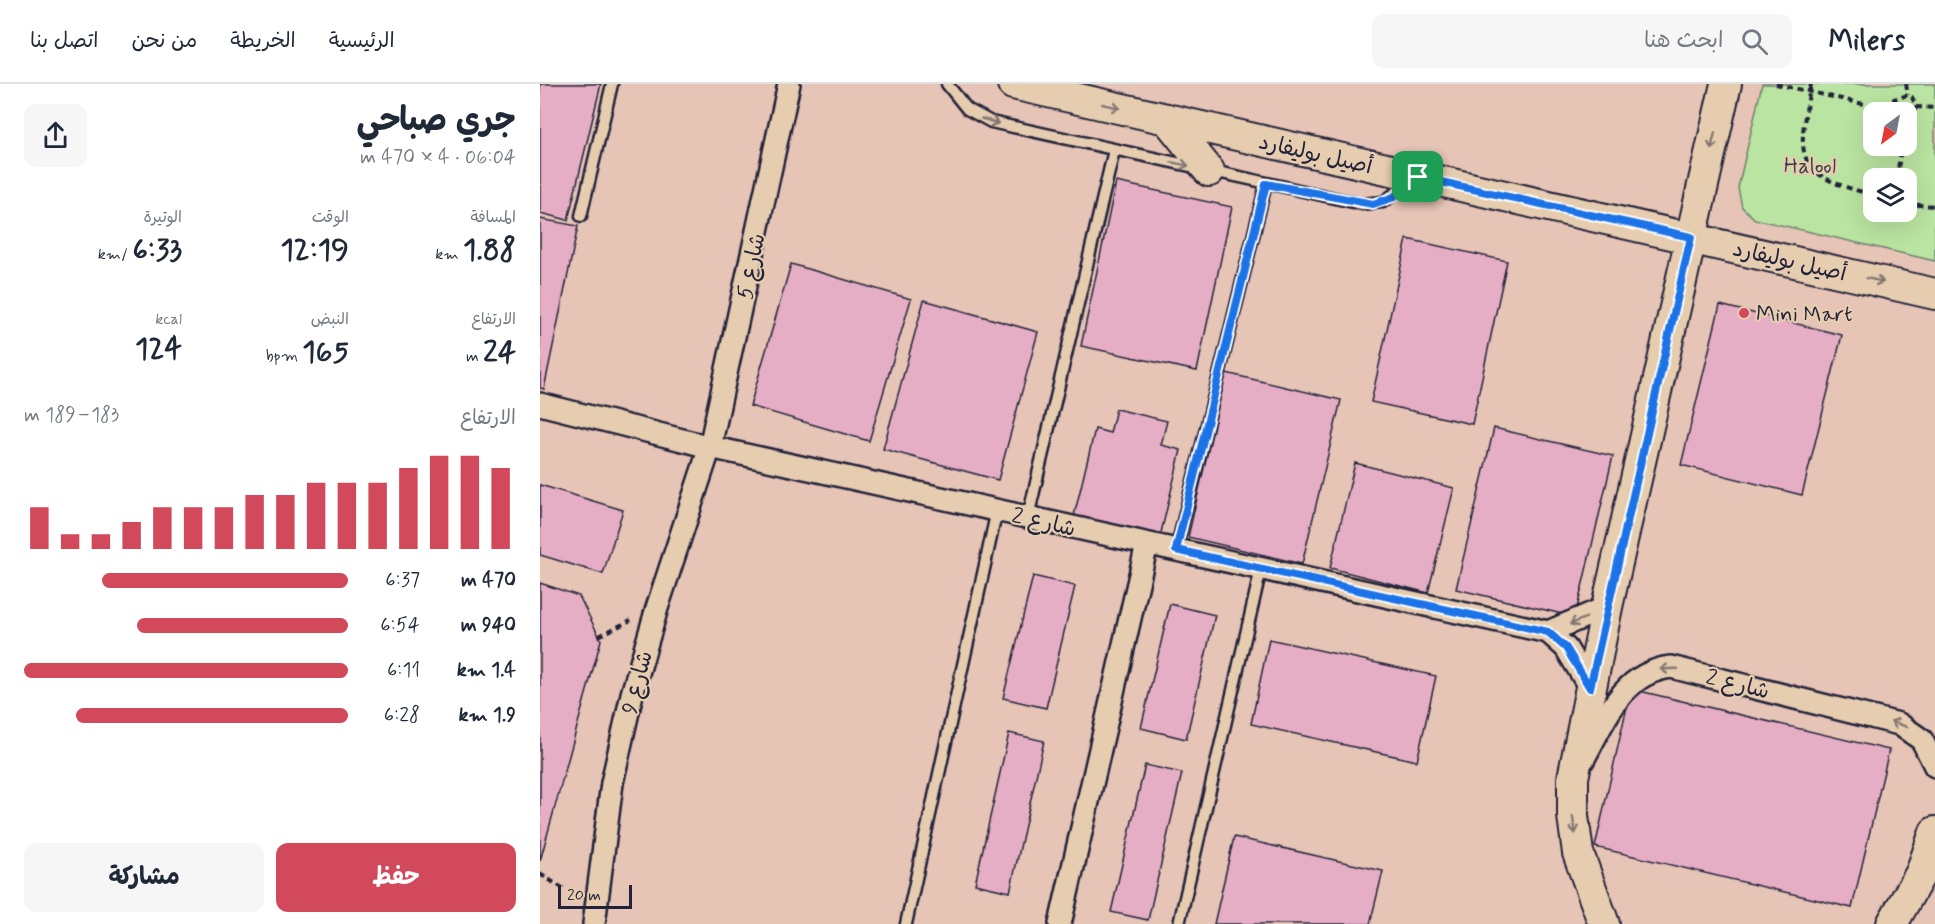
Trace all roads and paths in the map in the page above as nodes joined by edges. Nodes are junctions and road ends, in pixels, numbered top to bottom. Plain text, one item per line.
1 (612, 84) edge
2 (789, 84) edge
3 (947, 84) edge
4 (1013, 84) edge
5 (1726, 84) edge
6 (1776, 84) edge
7 (1811, 84) edge
8 (1906, 84) edge
9 (1061, 89) edge
10 (1809, 92) junction
11 (1908, 95) junction
12 (1896, 102) edge
13 (1914, 102) edge
14 (1863, 104) edge
15 (1917, 107) edge
16 (1935, 108) edge
17 (1167, 119) junction
18 (1114, 150) junction
19 (1209, 171) junction
20 (1418, 177) junction
21 (1266, 184) junction
22 (1863, 192) edge
23 (1917, 205) edge
24 (1935, 206) edge
25 (581, 216) dead end
26 (1691, 237) junction
27 (1935, 294) edge
28 (540, 404) edge
29 (710, 447) junction
30 (997, 510) junction
31 (1028, 517) junction
32 (1147, 544) junction
33 (1176, 550) junction
34 (1261, 569) junction
35 (1607, 607) junction
36 (1548, 632) junction
37 (1590, 688) junction
38 (1935, 766) edge
39 (1573, 778) junction
40 (1935, 832) edge
41 (540, 874) edge
42 (564, 889) dead end
43 (594, 924) edge
44 (906, 924) edge
45 (1060, 924) edge
46 (1179, 924) edge
47 (1604, 924) edge
48 (1892, 924) edge

1 - 25 lane
2 - 29 street, شارع 5
3 -> 18 lane
4 - 9 street, أصيل بوليفارد
5 -> 26 street
6 - 10 path
7 - 10 path
8 - 11 path
9 -> 17 street, أصيل بوليفارد
10 - 14 path
10 - 22 path
11 - 12 path
11 - 13 path
15 - 16 path
17 - 19 street
17 - 20 street, أصيل بوليفارد
18 -> 19 lane
18 - 31 lane
19 - 21 lane
20 - 21 lane
20 - 26 street, أصيل بوليفارد
21 - 33 lane
23 - 24 path
26 -> 27 street, أصيل بوليفارد
26 - 35 street
28 - 29 street, شارع 2
29 - 30 street, شارع 2
29 - 43 street, شارع 9
30 - 31 street, شارع 2
30 - 44 lane
31 - 32 street, شارع 2
32 - 33 street, شارع 2
32 - 45 street
33 - 34 street, شارع 2
34 - 36 street, شارع 2
34 - 46 lane
35 -> 36 street
35 - 37 street
36 - 37 street
37 - 39 street
38 -> 39 street, شارع 2
39 -> 47 street
40 - 48 street
41 - 42 path

